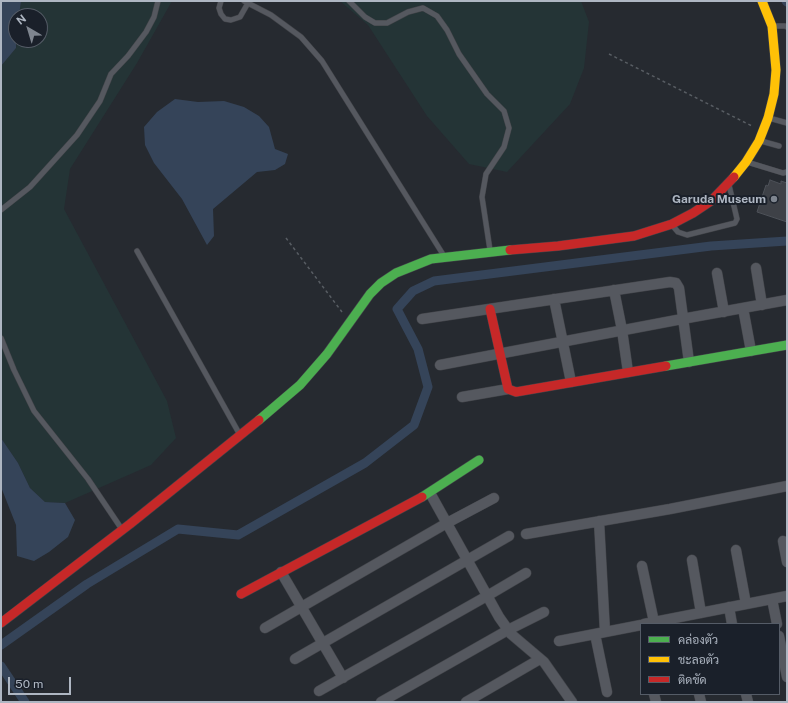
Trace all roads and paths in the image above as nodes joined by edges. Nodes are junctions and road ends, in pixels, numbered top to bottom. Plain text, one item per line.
1 (158, 1) edge
2 (221, 1) edge
3 (349, 1) edge
4 (762, 1) edge
5 (246, 2) edge
6 (772, 26) junction
7 (787, 27) edge
8 (609, 54) dead end
9 (768, 118) junction
10 (787, 123) edge
11 (763, 131) junction
12 (759, 141) junction
13 (779, 146) dead end
14 (746, 162) junction
15 (787, 172) edge
16 (729, 184) junction
17 (1, 210) edge
18 (672, 224) junction
19 (286, 238) dead end
20 (137, 251) dead end
21 (490, 252) junction
22 (445, 257) junction
23 (756, 268) dead end
24 (717, 273) dead end
25 (614, 290) junction
26 (554, 299) junction
27 (787, 300) edge
28 (762, 305) junction
29 (743, 308) junction
30 (490, 309) junction
31 (724, 312) junction
32 (422, 319) dead end
33 (682, 319) junction
34 (350, 322) junction
35 (622, 330) junction
36 (1, 338) edge
37 (563, 342) junction
38 (787, 344) edge
39 (751, 351) junction
40 (500, 354) junction
41 (688, 362) junction
42 (440, 366) dead end
43 (628, 372) junction
44 (571, 382) junction
45 (508, 389) junction
46 (462, 396) dead end
47 (240, 435) junction
48 (478, 460) dead end
49 (787, 486) edge
50 (430, 493) junction
51 (494, 498) dead end
52 (598, 521) junction
53 (447, 524) junction
54 (122, 529) junction
55 (526, 534) dead end
56 (509, 536) dead end
57 (783, 541) dead end
58 (736, 550) dead end
59 (467, 560) junction
60 (692, 560) dead end
61 (787, 562) edge
62 (642, 566) dead end
63 (281, 572) junction
64 (526, 573) dead end
65 (241, 594) dead end
66 (487, 596) junction
67 (787, 596) edge
68 (772, 599) junction
69 (746, 604) junction
70 (302, 607) junction
71 (729, 607) junction
72 (544, 612) dead end
73 (701, 613) junction
74 (687, 620) edge
75 (1, 623) edge
76 (649, 623) edge
77 (732, 623) edge
78 (777, 623) edge
79 (640, 625) edge
80 (265, 628) dead end
81 (508, 630) junction
82 (600, 633) junction
83 (559, 641) dead end
84 (780, 641) edge
85 (322, 643) junction
86 (295, 659) dead end
87 (540, 659) junction
88 (787, 677) edge
89 (343, 678) junction
90 (319, 691) dead end
91 (607, 692) dead end
92 (382, 702) edge
93 (466, 702) edge
94 (572, 702) edge

1 - 17 lane
2 - 5 lane
3 - 21 lane
4 - 6 street
5 - 22 lane
6 - 7 lane
6 - 9 street
8 - 11 path
9 - 10 lane
9 - 11 street
11 - 12 street
12 - 13 lane
12 - 14 street
14 - 15 lane
14 - 16 street
16 - 18 street
16 - 18 lane
18 - 21 street
19 - 34 path
20 - 47 lane
21 - 22 street
22 - 34 street
23 - 28 street
24 - 31 street
25 - 26 street
25 - 33 street
25 - 35 street
26 - 30 street
26 - 37 street
27 - 28 street
28 - 29 street
29 - 31 street
29 - 39 street
30 - 32 street
30 - 40 street
31 - 33 street
33 - 35 street
33 - 41 street
34 - 47 street
35 - 37 street
35 - 43 street
36 - 54 lane
37 - 40 street
37 - 44 street
38 - 39 street
39 - 41 street
40 - 42 street
40 - 45 street
41 - 43 street
43 - 44 street
44 - 45 street
45 - 46 street
47 - 54 street
48 - 50 street
49 - 52 street
50 - 53 street
50 - 63 street
51 - 53 street
52 - 55 street
52 - 82 street
53 - 59 street
53 - 70 street
54 - 75 street
56 - 59 street
57 - 61 street
58 - 69 street
59 - 66 street
59 - 85 street
60 - 73 street
62 - 76 street
63 - 65 street
63 - 70 street
64 - 66 street
66 - 81 street
66 - 89 street
67 - 68 street
68 - 69 street
68 - 78 street
69 - 71 street
70 - 80 street
70 - 85 street
71 - 73 street
71 - 77 street
72 - 81 street
73 - 74 street
74 - 76 street
79 - 82 street
81 - 87 street
81 - 92 street
82 - 83 street
82 - 91 street
84 - 88 street
85 - 86 street
85 - 89 street
87 - 93 street
87 - 94 street
89 - 90 street

